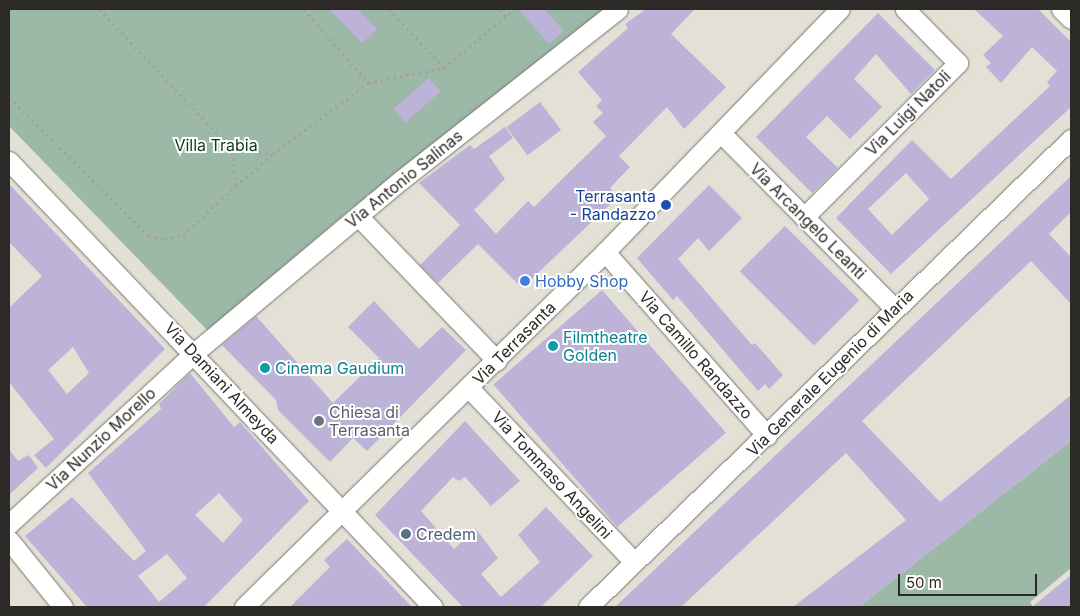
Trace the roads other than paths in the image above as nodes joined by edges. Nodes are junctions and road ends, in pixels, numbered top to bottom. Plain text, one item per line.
1 (618, 9) edge
2 (840, 9) edge
3 (905, 9) edge
4 (1062, 9) edge
5 (1071, 19) edge
6 (721, 133) junction
7 (1071, 139) edge
8 (9, 161) edge
9 (358, 216) junction
10 (804, 217) junction
11 (605, 252) junction
12 (895, 309) junction
13 (194, 353) junction
14 (497, 361) junction
15 (469, 388) junction
16 (767, 436) junction
17 (342, 511) junction
18 (9, 524) edge
19 (9, 540) edge
20 (634, 562) junction
21 (63, 607) edge
22 (244, 607) edge
23 (434, 607) edge
24 (588, 607) edge

1 - 9 street, Via Antonio Salinas
2 - 6 street, Via Terrasanta
3 - 10 street, Via Luigi Natoli
4 - 5 street
6 - 10 street, Via Arcangelo Leanti
6 - 11 street, Via Terrasanta
7 - 12 street, Via Generale Eugenio di Maria
8 - 13 street, Via Damiani Almeyda
9 - 13 street, Via Antonio Salinas
9 - 14 street
10 - 12 street, Via Arcangelo Leanti
11 - 14 street, Via Terrasanta
11 - 16 street, Via Camillo Randazzo
12 - 16 street, Via Generale Eugenio di Maria
13 - 17 street, Via Damiani Almeyda
13 - 18 street, Via Nunzio Morello
14 - 15 street, Via Terrasanta
15 - 17 street, Via Terrasanta
15 - 20 street, Via Tommaso Angelini
16 - 20 street, Via Generale Eugenio di Maria
17 - 22 street, Via Terrasanta
17 - 23 street, Via Damiani Almeyda
19 - 21 street
20 - 24 street, Via Generale Eugenio di Maria

